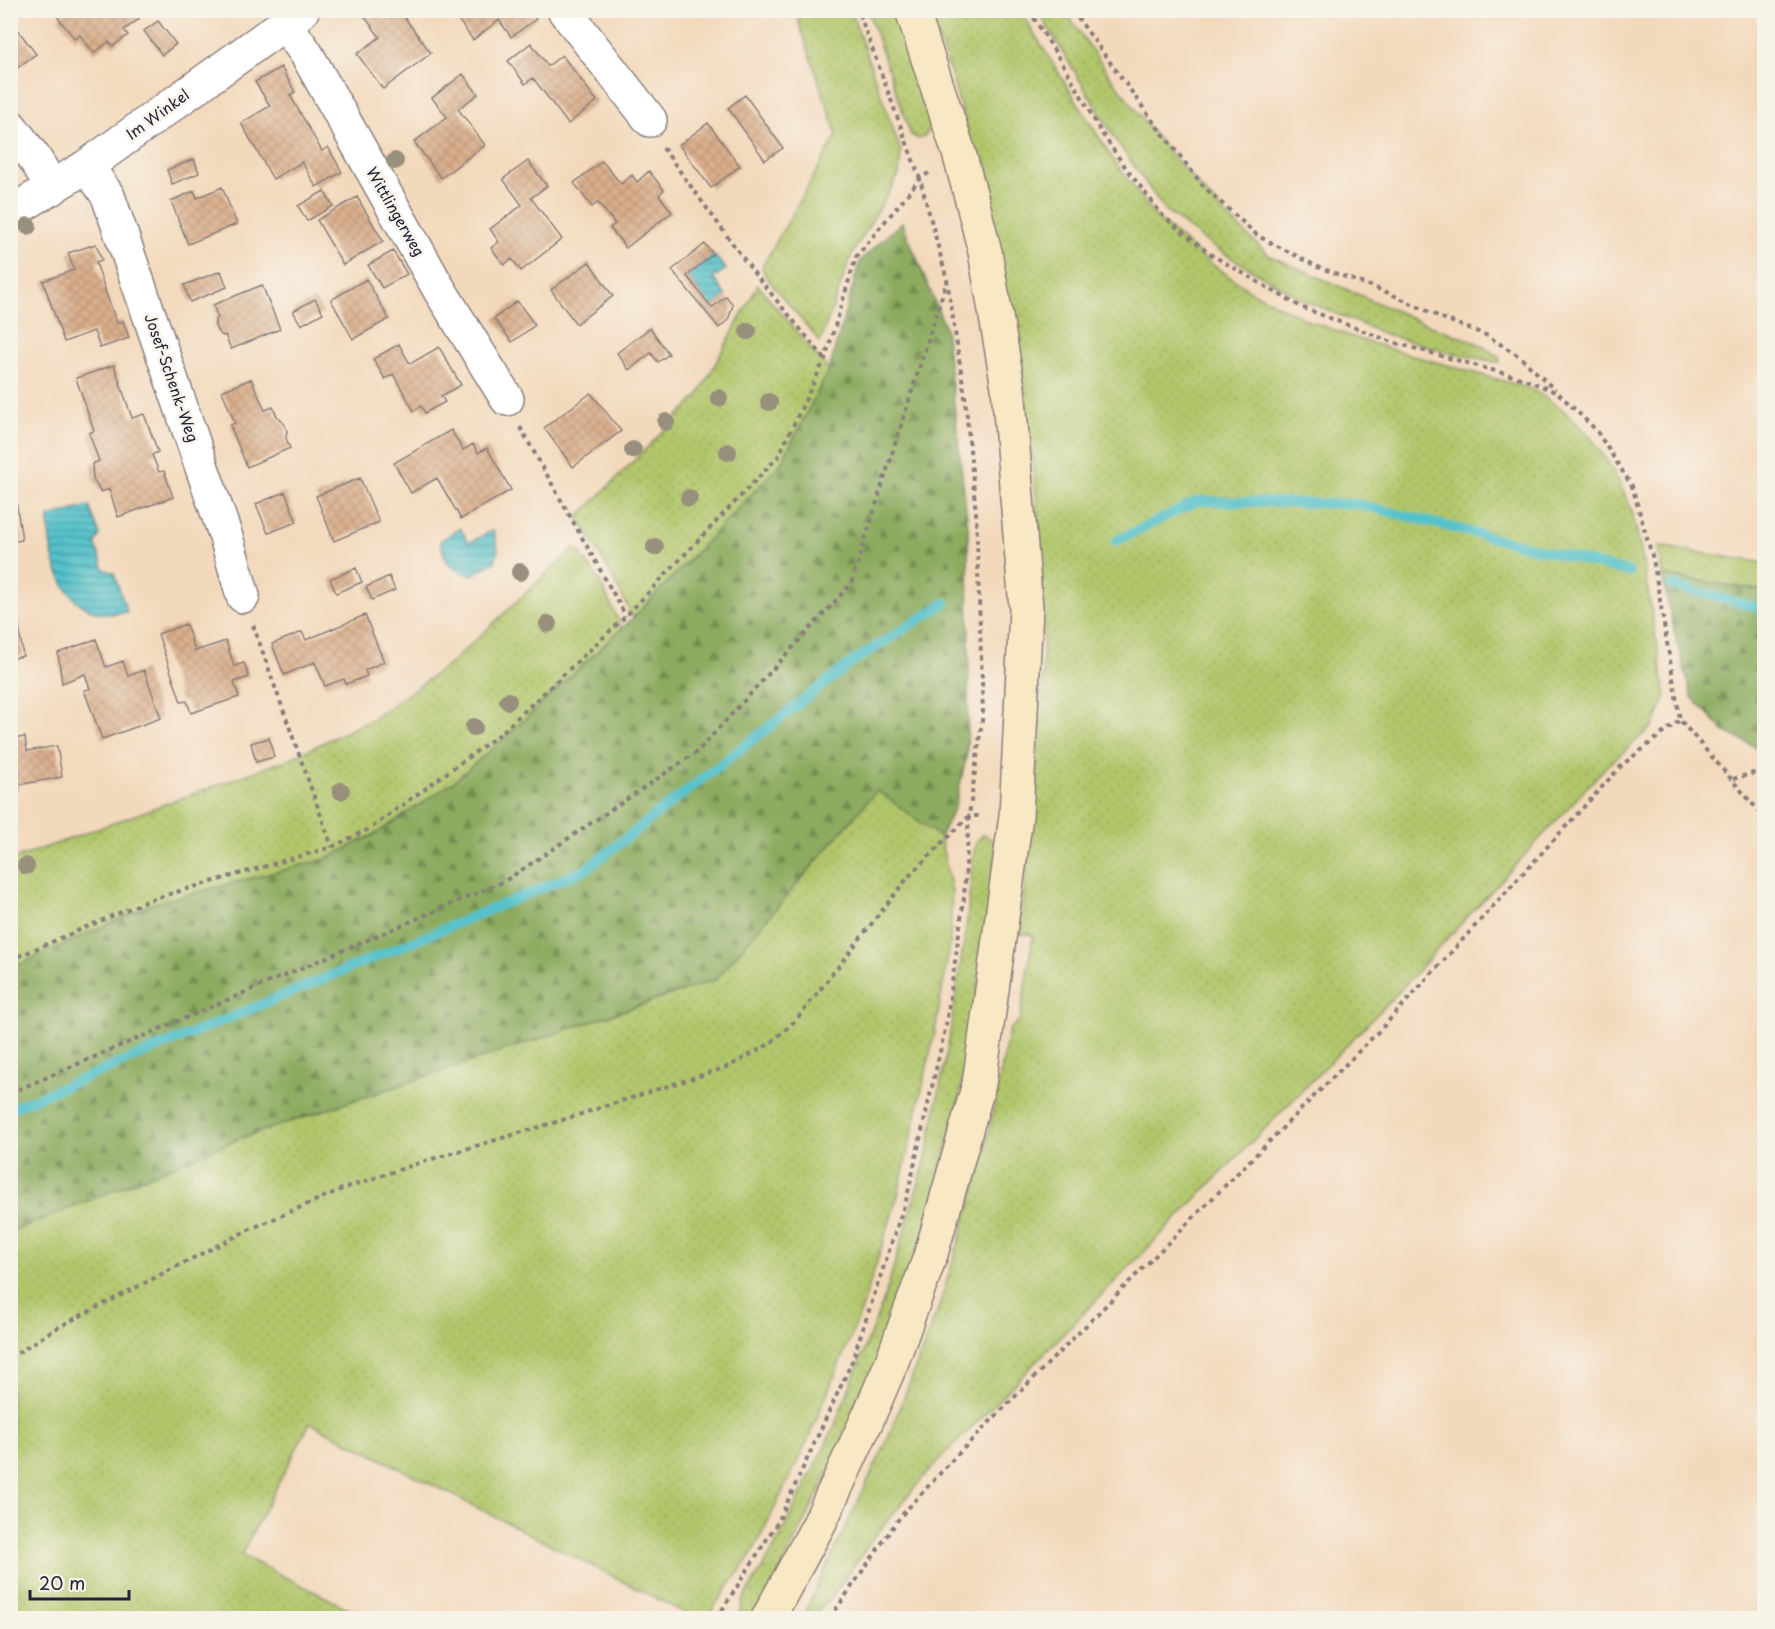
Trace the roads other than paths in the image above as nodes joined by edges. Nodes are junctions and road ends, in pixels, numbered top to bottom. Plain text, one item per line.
1 (564, 10) edge
2 (912, 10) edge
3 (294, 17) edge
4 (650, 120) road end
5 (10, 126) edge
6 (87, 166) junction
7 (53, 188) junction
8 (10, 213) edge
9 (507, 399) road end
10 (243, 596) road end
11 (768, 1618) edge

1 - 4 street
2 - 11 main road
3 - 6 street, Im Winkel
3 - 9 street, Wittlingerweg
5 - 7 street
6 - 7 street, Im Winkel
6 - 10 street, Josef-Schenk-Weg
7 - 8 street, Im Winkel

